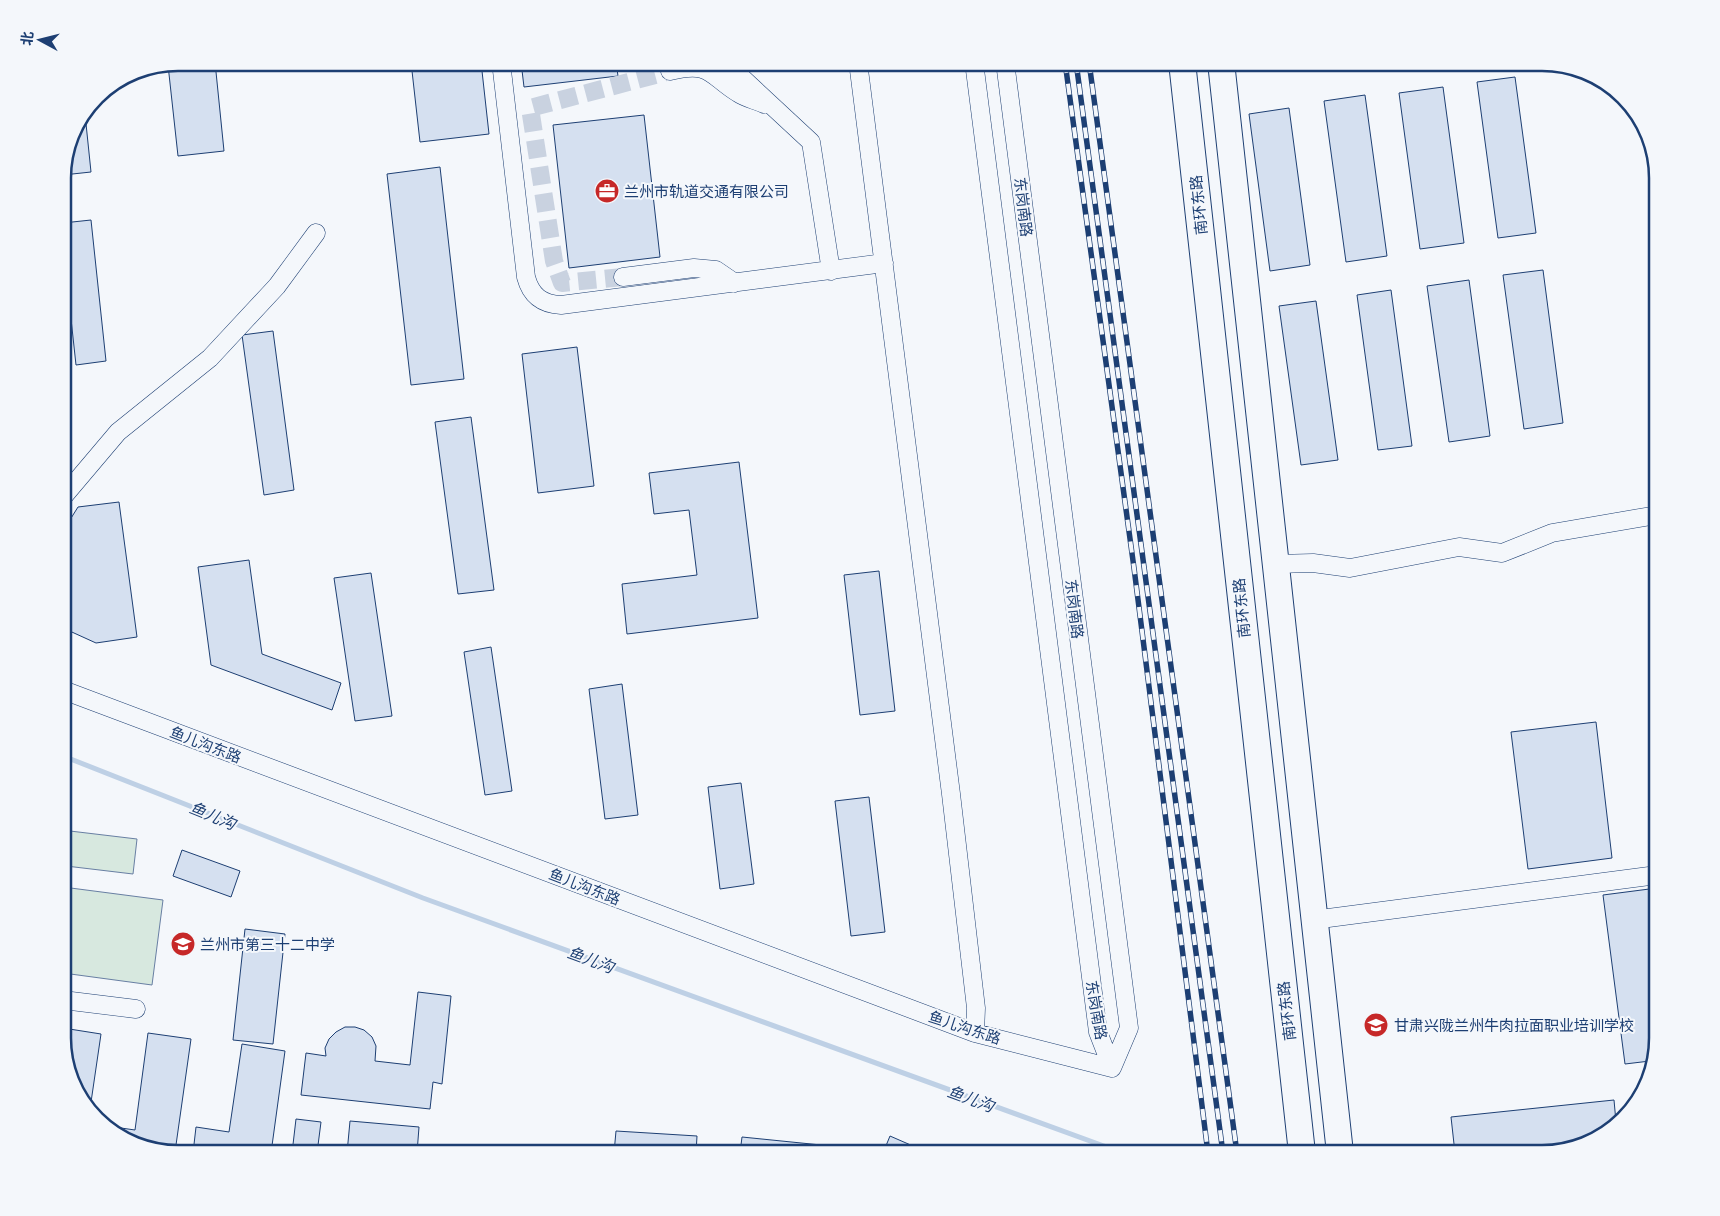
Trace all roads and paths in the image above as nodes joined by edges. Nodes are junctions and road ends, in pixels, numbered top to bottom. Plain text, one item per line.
1 (502, 71) edge
2 (710, 71) edge
3 (734, 71) edge
4 (859, 71) edge
5 (975, 71) edge
6 (1006, 71) edge
7 (1183, 71) edge
8 (1222, 71) edge
9 (1225, 100) junction
10 (1187, 104) junction
11 (773, 108) junction
12 (316, 233) dead end
13 (884, 264) junction
14 (830, 270) junction
15 (623, 277) tunnel mouth
16 (735, 283) junction
17 (71, 488) edge
18 (1649, 516) edge
19 (1275, 564) junction
20 (71, 693) edge
21 (1649, 876) edge
22 (1314, 920) junction
23 (71, 1001) edge
24 (136, 1009) dead end
25 (975, 1033) junction
26 (1112, 1068) junction
27 (1301, 1145) edge
28 (1339, 1145) edge

1 - 16 street
2 - 11 street
3 - 11 street
4 - 13 street
5 - 26 street, 东岗南路
6 - 26 street, 东岗南路
7 - 10 highway, 南环东路
8 - 9 highway
9 - 10 highway
9 - 19 highway
10 - 27 highway, 南环东路
11 - 14 street
12 - 17 street
13 - 14 street
13 - 25 street
14 - 16 street
15 - 16 street
18 - 19 street
19 - 22 highway
20 - 25 street, 鱼儿沟东路
21 - 22 street
22 - 28 highway
23 - 24 street
25 - 26 street, 鱼儿沟东路

